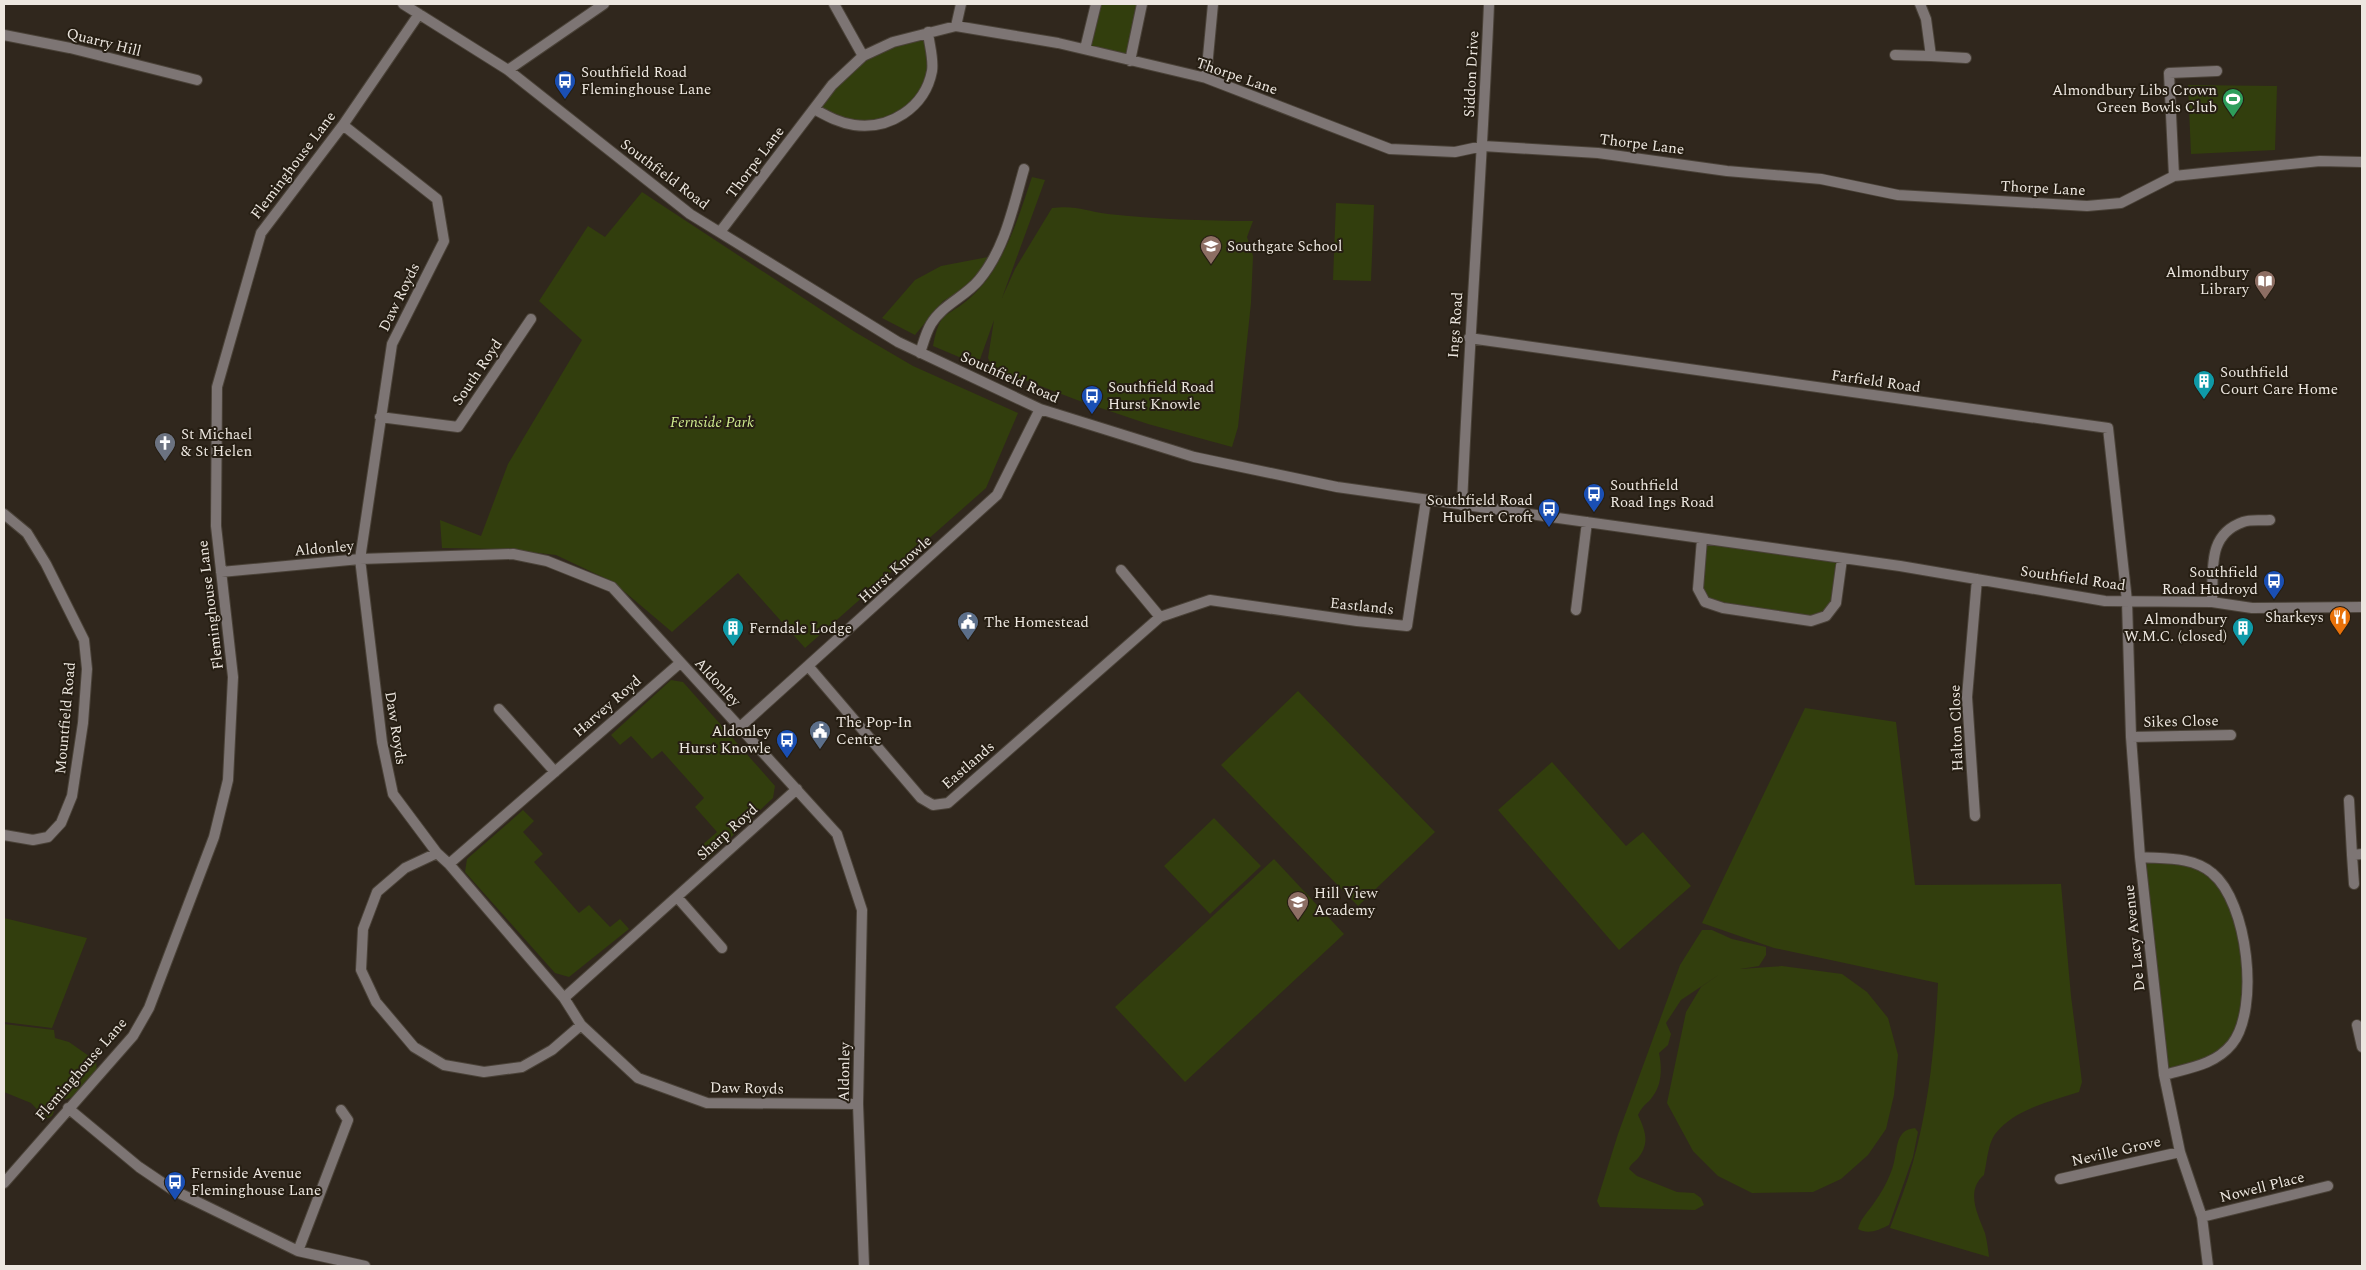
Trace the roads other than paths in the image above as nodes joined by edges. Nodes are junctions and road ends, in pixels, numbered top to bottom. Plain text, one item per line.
1 (402, 4) edge
2 (604, 4) edge
3 (834, 4) edge
4 (960, 4) edge
5 (1096, 4) edge
6 (1142, 4) edge
7 (1213, 4) edge
8 (1489, 4) edge
9 (1920, 4) edge
10 (419, 14) junction
11 (956, 26) junction
12 (928, 32) junction
13 (4, 35) edge
14 (1086, 49) junction
15 (1895, 55) dead end
16 (863, 56) junction
17 (1931, 56) junction
18 (1966, 58) dead end
19 (1130, 61) junction
20 (508, 70) junction
21 (2216, 71) dead end
22 (1206, 78) junction
23 (196, 80) dead end
24 (814, 110) junction
25 (343, 125) junction
26 (1483, 146) junction
27 (2362, 162) edge
28 (1024, 170) dead end
29 (2174, 176) junction
30 (720, 232) junction
31 (531, 319) dead end
32 (1469, 338) junction
33 (920, 353) junction
34 (1040, 409) junction
35 (380, 417) junction
36 (1426, 500) junction
37 (1462, 505) junction
38 (4, 514) edge
39 (2270, 520) dead end
40 (1587, 522) junction
41 (1702, 539) junction
42 (360, 559) junction
43 (1842, 559) junction
44 (1121, 570) dead end
45 (221, 572) junction
46 (1978, 579) junction
47 (2127, 601) junction
48 (2212, 602) junction
49 (2362, 607) edge
50 (1576, 610) dead end
51 (1160, 617) junction
52 (680, 663) junction
53 (808, 667) junction
54 (499, 709) dead end
55 (739, 728) junction
56 (2231, 735) dead end
57 (2131, 737) junction
58 (555, 772) junction
59 (797, 789) junction
60 (2349, 800) dead end
61 (1975, 816) dead end
62 (4, 835) edge
63 (437, 854) junction
64 (2357, 855) edge
65 (2140, 857) junction
66 (450, 864) junction
67 (2354, 884) dead end
68 (677, 897) junction
69 (722, 948) dead end
70 (564, 998) junction
71 (581, 1025) junction
72 (2357, 1025) dead end
73 (2362, 1047) edge
74 (2164, 1075) junction
75 (858, 1104) junction
76 (68, 1108) junction
77 (341, 1110) dead end
78 (2180, 1152) junction
79 (2060, 1179) dead end
80 (4, 1182) edge
81 (2328, 1186) dead end
82 (2202, 1217) junction
83 (298, 1251) junction
84 (365, 1266) edge
85 (864, 1266) edge
86 (2208, 1266) edge

1 - 10 street, Southfield Road
2 - 20 street
3 - 16 street
4 - 11 street
5 - 14 street
6 - 19 street
7 - 22 street
8 - 26 street, Siddon Drive
9 - 17 street
10 - 20 street, Southfield Road
10 - 25 street, Fleminghouse Lane
11 - 12 street, Thorpe Lane
11 - 14 street, Thorpe Lane
12 - 16 street, Thorpe Lane
12 - 24 street
13 - 23 street, Quarry Hill
14 - 19 street, Thorpe Lane
15 - 17 street
16 - 24 street, Thorpe Lane
17 - 18 street
19 - 22 street, Thorpe Lane
20 - 30 street, Southfield Road
21 - 29 street
22 - 26 street, Thorpe Lane
24 - 30 street, Thorpe Lane
25 - 35 street, Daw Royds
25 - 45 street, Fleminghouse Lane
26 - 29 street, Thorpe Lane
26 - 32 street, Ings Road
27 - 29 street, Thorpe Lane
28 - 33 street
30 - 33 street, Southfield Road
31 - 35 street, South Royd
32 - 37 street, Ings Road
32 - 47 street, Farfield Road
33 - 34 street, Southfield Road
34 - 36 street, Southfield Road
34 - 53 street, Hurst Knowle
35 - 42 street, Daw Royds
36 - 37 street, Southfield Road
36 - 51 street, Eastlands
37 - 40 street, Southfield Road
38 - 62 street, Mountfield Road
39 - 48 street
40 - 41 street, Southfield Road
40 - 50 street
41 - 43 street, Southfield Road
41 - 43 street
42 - 45 street, Aldonley
42 - 52 street, Aldonley
42 - 63 street, Daw Royds
43 - 46 street, Southfield Road
44 - 51 street
45 - 76 street, Fleminghouse Lane
46 - 47 street, Southfield Road
46 - 61 street, Halton Close
47 - 48 street, Southfield Road
47 - 57 street, De Lacy Avenue
48 - 49 street, Southfield Road
51 - 53 street, Eastlands
52 - 55 street, Aldonley
52 - 58 street, Harvey Royd
53 - 55 street, Hurst Knowle
54 - 58 street
55 - 59 street, Aldonley
56 - 57 street, Sikes Close
57 - 65 street, De Lacy Avenue
58 - 66 street, Harvey Royd
59 - 68 street, Sharp Royd
59 - 75 street, Aldonley
60 - 64 street
63 - 66 street, Daw Royds
63 - 71 street
64 - 67 street
65 - 74 street, De Lacy Avenue
65 - 74 street
66 - 70 street, Daw Royds
68 - 69 street
68 - 70 street, Sharp Royd
70 - 71 street, Daw Royds
71 - 75 street, Daw Royds
72 - 73 street
74 - 78 street, De Lacy Avenue
75 - 85 street, Aldonley
76 - 80 street, Fleminghouse Lane
76 - 83 street
77 - 83 street
78 - 79 street, Neville Grove
78 - 82 street, De Lacy Avenue
81 - 82 street, Nowell Place
82 - 86 street, De Lacy Avenue
83 - 84 street

